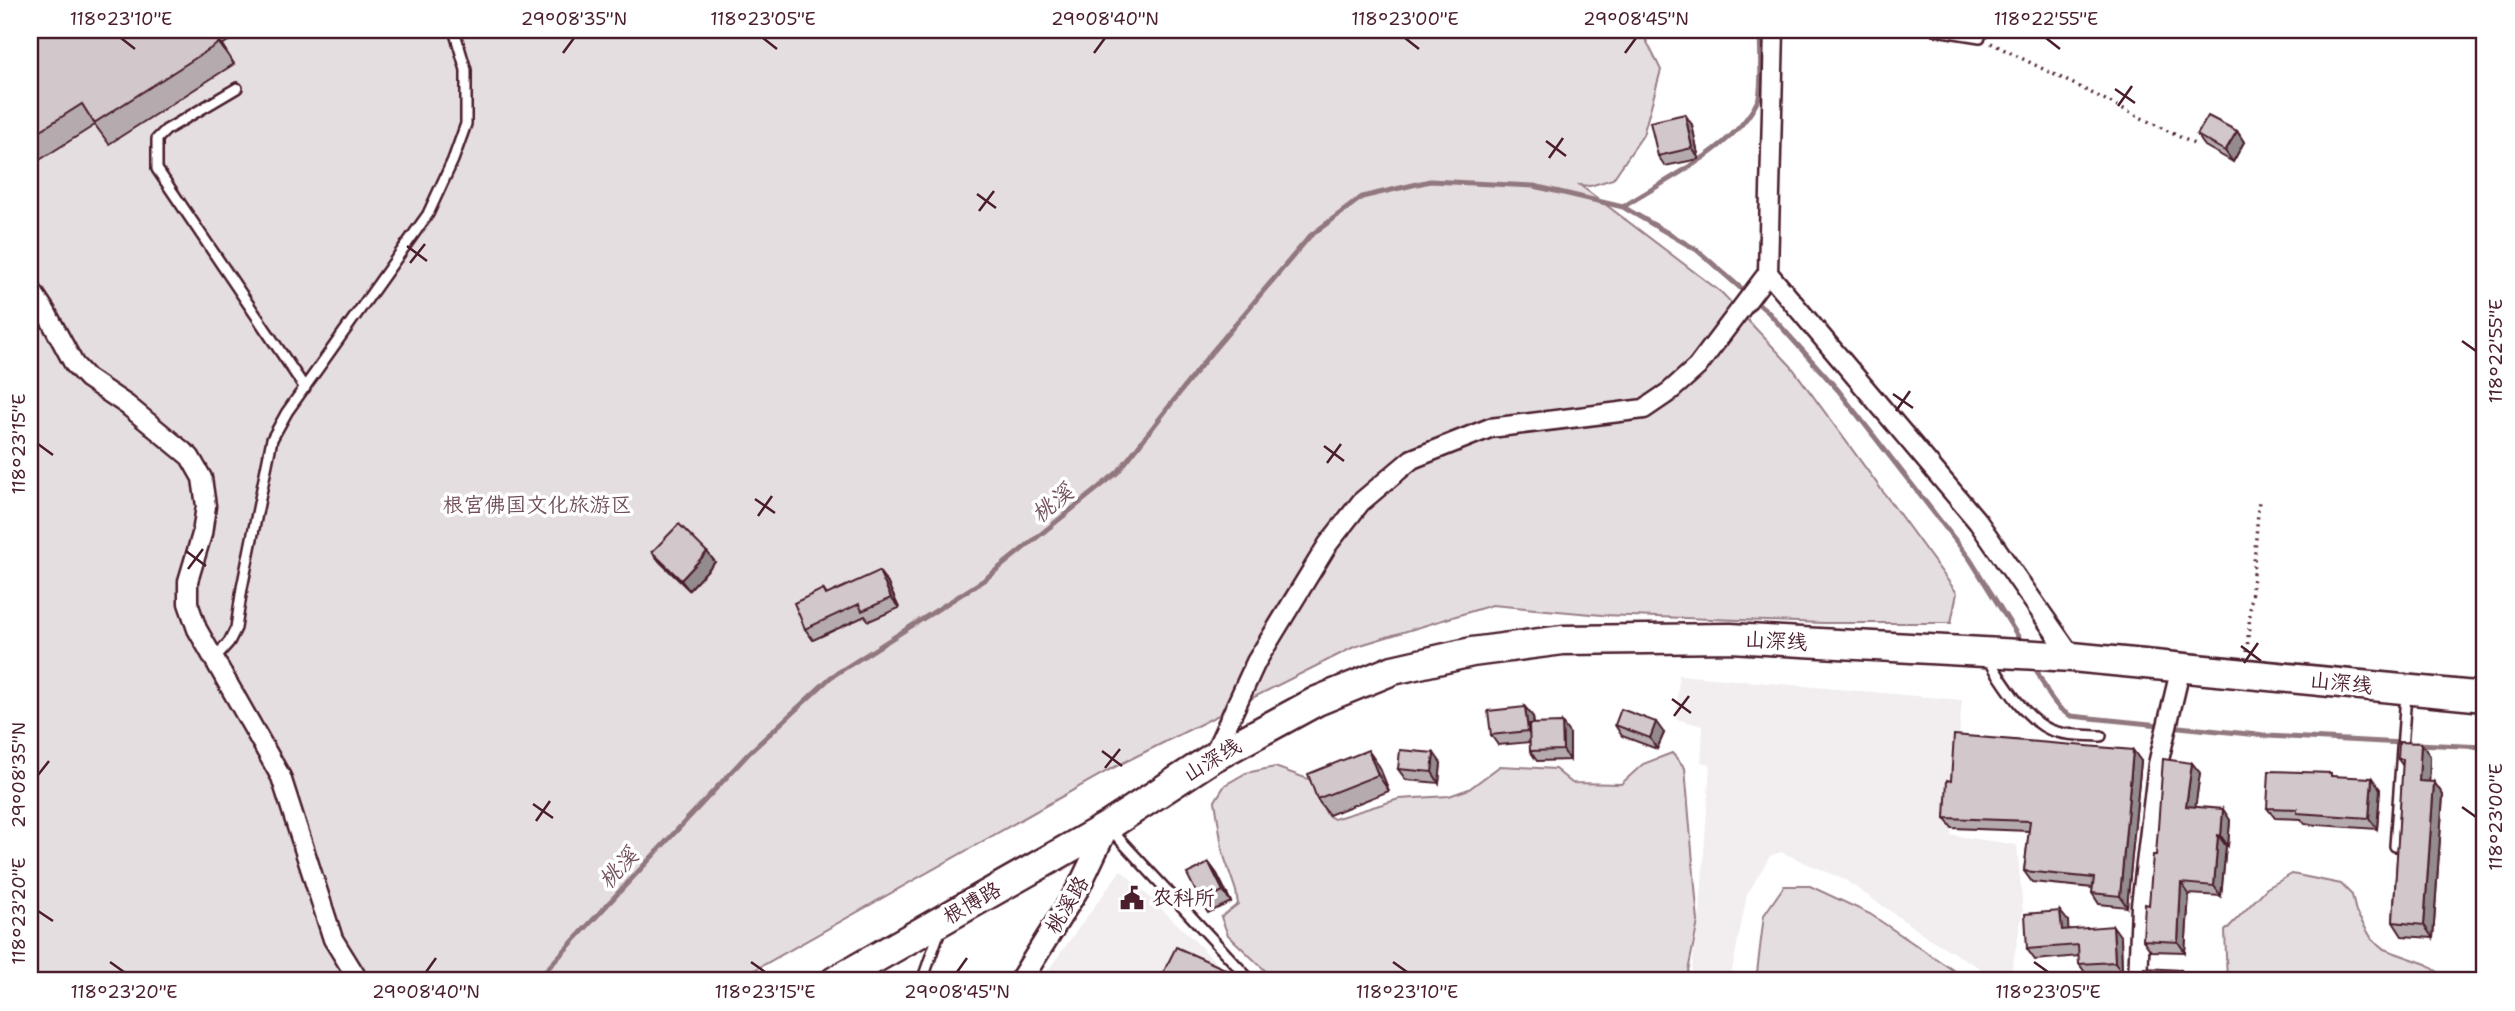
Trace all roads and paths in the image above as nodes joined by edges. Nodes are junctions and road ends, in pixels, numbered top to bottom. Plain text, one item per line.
1 (454, 30) edge
2 (1774, 30) edge
3 (1936, 30) edge
4 (1982, 33) edge
5 (237, 88) dead end
6 (2194, 144) edge
7 (1768, 273) junction
8 (30, 288) edge
9 (305, 388) junction
10 (2259, 500) dead end
11 (1984, 652) junction
12 (2073, 657) junction
13 (214, 659) junction
14 (2181, 667) junction
15 (2245, 674) junction
16 (2406, 689) junction
17 (2485, 697) edge
18 (2101, 736) dead end
19 (1212, 758) junction
20 (1108, 826) junction
21 (2395, 846) edge
22 (943, 920) junction
23 (359, 981) edge
24 (835, 981) edge
25 (922, 981) edge
26 (1020, 981) edge
27 (1251, 981) edge
28 (2138, 981) edge

1 - 9 lane
2 - 7 street
3 - 4 lane
4 - 6 path
5 - 9 lane
7 - 12 street
7 - 19 street
8 - 13 street
9 - 13 lane
10 - 15 path
11 - 12 highway, 山深线
11 - 18 lane
11 - 19 highway, 山深线
12 - 14 highway, 山深线
13 - 23 street
14 - 15 highway, 山深线
14 - 28 street
15 - 16 highway, 山深线
16 - 17 highway, 山深线
16 - 21 lane
19 - 20 highway, 山深线
20 - 22 highway, 根博路
20 - 26 street, 桃溪路
20 - 27 lane
22 - 24 highway, 根博路
22 - 25 lane

